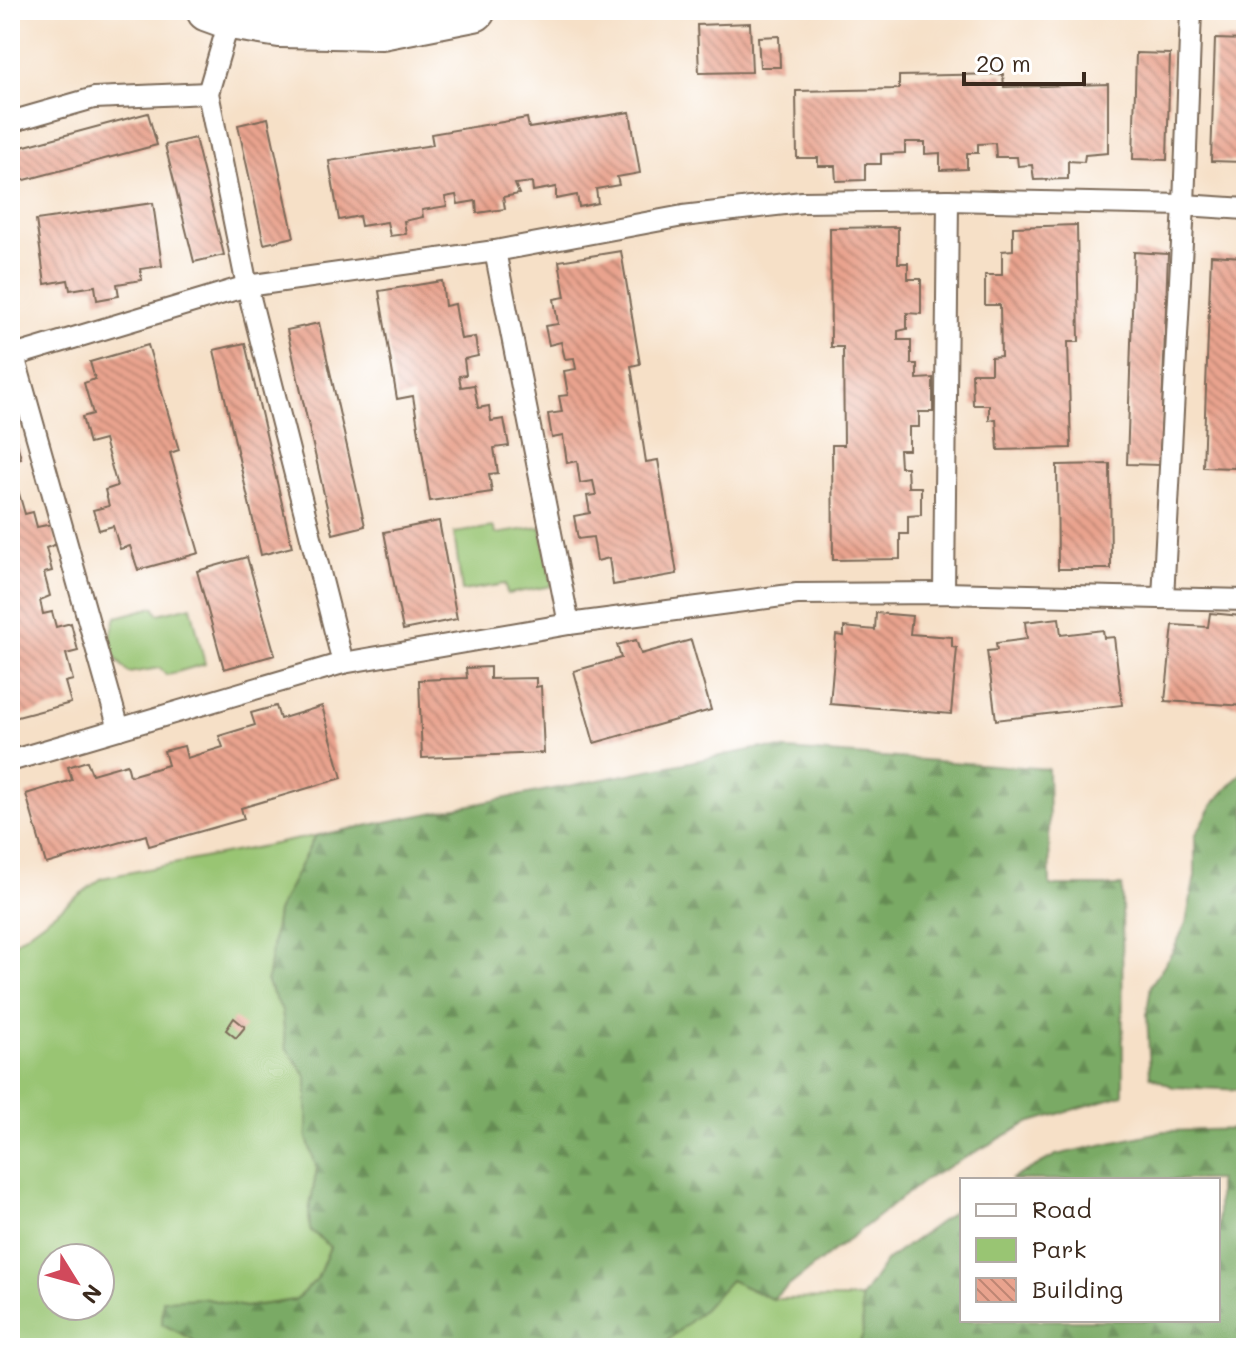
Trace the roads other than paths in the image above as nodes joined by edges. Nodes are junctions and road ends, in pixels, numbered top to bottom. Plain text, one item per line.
1 (474, 10) edge
2 (1191, 10) edge
3 (219, 14) edge
4 (208, 93) junction
5 (10, 122) edge
6 (948, 200) junction
7 (1184, 205) junction
8 (1246, 209) edge
9 (495, 251) junction
10 (247, 286) junction
11 (12, 357) edge
12 (944, 593) junction
13 (1163, 598) junction
14 (1246, 600) edge
15 (569, 624) junction
16 (343, 663) junction
17 (119, 729) junction
18 (10, 761) edge

1 - 3 street
2 - 7 lane
3 - 4 lane
4 - 5 lane
4 - 10 lane
6 - 7 lane
6 - 9 lane
6 - 12 lane
7 - 8 lane
7 - 13 lane
9 - 10 lane
9 - 15 lane
10 - 11 lane
10 - 16 lane
11 - 17 lane
12 - 13 lane
12 - 15 lane
13 - 14 lane
15 - 16 lane
16 - 17 lane
17 - 18 lane

